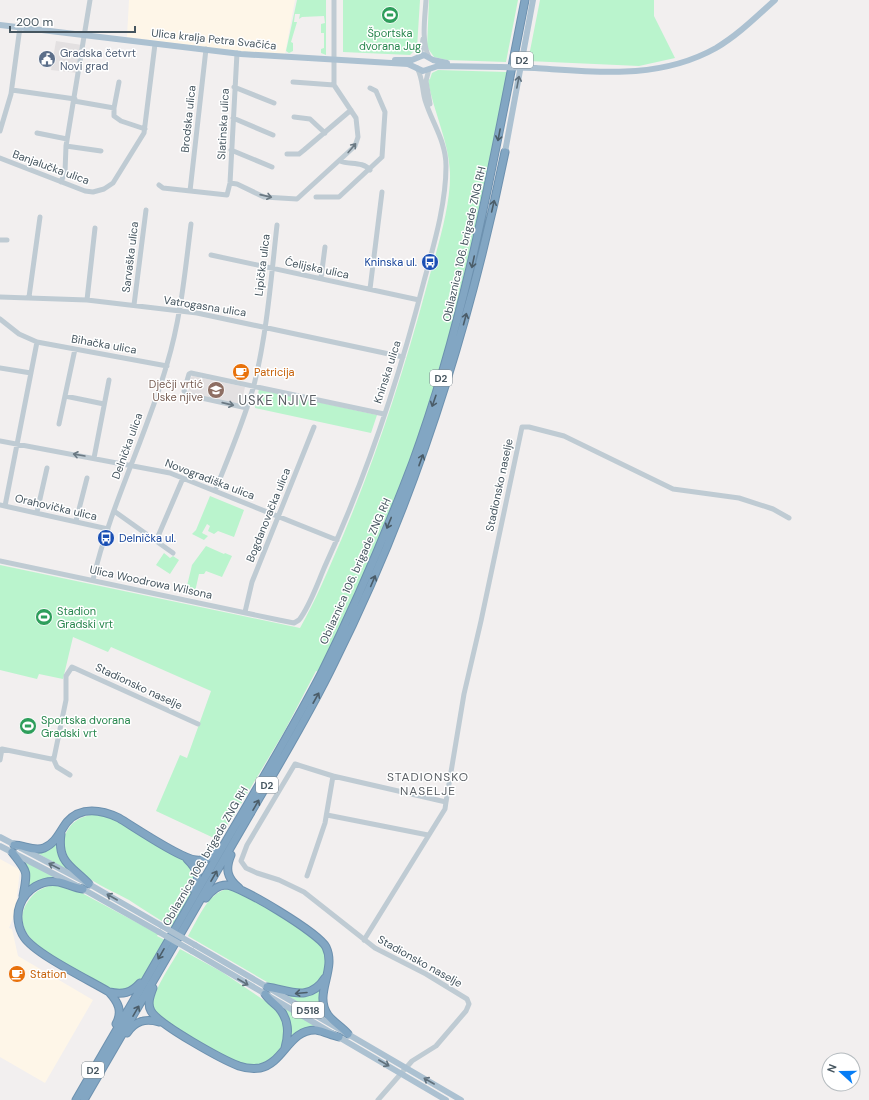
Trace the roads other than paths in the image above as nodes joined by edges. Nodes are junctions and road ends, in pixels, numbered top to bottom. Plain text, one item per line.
1 (90, 0) edge
2 (334, 0) edge
3 (426, 0) edge
4 (525, 0) edge
5 (533, 0) edge
6 (775, 0) edge
7 (0, 25) edge
8 (20, 27) junction
9 (425, 30) junction
10 (85, 35) junction
11 (155, 44) junction
12 (206, 50) junction
13 (237, 53) junction
14 (418, 57) junction
15 (429, 58) junction
16 (334, 59) junction
17 (355, 60) junction
18 (460, 65) junction
19 (417, 68) junction
20 (429, 68) junction
21 (119, 82) dead end
22 (293, 82) dead end
23 (334, 85) junction
24 (234, 87) junction
25 (370, 88) dead end
26 (12, 90) junction
27 (75, 100) junction
28 (274, 103) dead end
29 (114, 108) junction
30 (351, 110) junction
31 (294, 117) dead end
32 (433, 117) junction
33 (233, 118) junction
34 (145, 129) junction
35 (0, 131) edge
36 (37, 133) dead end
37 (325, 133) junction
38 (273, 136) dead end
39 (67, 139) junction
40 (66, 146) junction
41 (231, 150) junction
42 (101, 151) dead end
43 (505, 152) joint
44 (287, 154) dead end
45 (0, 158) edge
46 (340, 161) junction
47 (272, 167) dead end
48 (370, 170) junction
49 (61, 182) junction
50 (230, 183) junction
51 (159, 185) dead end
52 (190, 192) junction
53 (382, 192) dead end
54 (316, 197) dead end
55 (146, 210) dead end
56 (40, 217) dead end
57 (191, 224) dead end
58 (277, 225) dead end
59 (95, 228) dead end
60 (0, 240) edge
61 (7, 240) dead end
62 (325, 247) dead end
63 (211, 255) dead end
64 (272, 268) junction
65 (321, 278) junction
66 (370, 289) junction
67 (0, 297) edge
68 (29, 297) junction
69 (88, 300) junction
70 (419, 300) junction
71 (134, 305) junction
72 (180, 311) junction
73 (0, 319) edge
74 (265, 327) junction
75 (37, 342) junction
76 (75, 349) junction
77 (403, 357) junction
78 (167, 366) junction
79 (0, 368) edge
80 (32, 373) junction
81 (109, 380) dead end
82 (253, 386) junction
83 (65, 396) junction
84 (104, 404) junction
85 (247, 408) junction
86 (384, 414) junction
87 (59, 424) dead end
88 (314, 428) dead end
89 (0, 441) edge
90 (18, 444) junction
91 (94, 458) junction
92 (131, 465) junction
93 (47, 468) dead end
94 (87, 478) dead end
95 (183, 478) junction
96 (215, 491) junction
97 (3, 505) edge
98 (114, 511) junction
99 (37, 512) junction
100 (278, 516) junction
101 (789, 518) dead end
102 (76, 521) junction
103 (108, 529) junction
104 (337, 540) junction
105 (156, 541) junction
106 (173, 553) dead end
107 (0, 561) edge
108 (93, 580) junction
109 (245, 612) junction
110 (298, 622) joint
111 (198, 724) dead end
112 (53, 758) junction
113 (0, 760) edge
114 (70, 775) dead end
115 (333, 776) junction
116 (446, 802) junction
117 (327, 815) junction
118 (61, 831) junction
119 (428, 835) junction
120 (0, 837) edge
121 (233, 837) junction
122 (0, 846) edge
123 (13, 849) junction
124 (187, 858) junction
125 (308, 876) dead end
126 (89, 884) junction
127 (83, 888) junction
128 (242, 890) junction
129 (23, 899) junction
130 (192, 907) junction
131 (161, 929) junction
132 (364, 940) junction
133 (153, 973) junction
134 (328, 974) junction
135 (266, 991) junction
136 (109, 992) junction
137 (161, 1022) junction
138 (348, 1034) junction
139 (339, 1037) junction
140 (113, 1042) junction
141 (284, 1050) junction
142 (406, 1068) junction
143 (401, 1073) junction
144 (76, 1100) edge
145 (84, 1100) edge
146 (378, 1100) edge
147 (446, 1100) edge
148 (461, 1100) edge

1 - 10 street
2 - 16 street
3 - 9 street
4 -> 121 highway, Obilaznica 106. brigade ZNG RH / D2
43 -> 5 main road, Obilaznica 106. brigade ZNG RH / D2
6 - 18 main road, bridge
7 - 8 main road, Ulica kralja Petra Svačića
8 - 10 main road, Ulica kralja Petra Svačića
8 - 26 street
9 - 14 street
9 - 15 street
10 - 11 main road, Ulica kralja Petra Svačića
10 - 27 street
11 - 12 main road, Ulica kralja Petra Svačića
11 - 34 street, Banjalučka ulica
12 - 13 main road, Ulica kralja Petra Svačića
12 - 52 street, Brodska ulica
13 - 16 main road, Ulica kralja Petra Svačića
13 - 24 street, Slatinska ulica
14 - 15 main road
14 - 17 main road, Ulica kralja Petra Svačića
14 - 19 main road
15 - 18 main road
15 - 20 main road
16 - 17 main road, Ulica kralja Petra Svačića
16 - 23 street
17 - 19 main road, Ulica kralja Petra Svačića
18 - 20 main road
19 - 20 main road
19 - 32 street, Kninska ulica
20 - 32 street, Kninska ulica
21 - 29 street
22 - 23 street
23 - 30 street
24 - 28 street
24 - 33 street, Slatinska ulica
25 - 48 street
26 - 27 street
26 - 35 street
27 - 29 street
27 - 39 street
29 - 34 street
30 - 37 street
46 -> 30 street
31 - 37 street
32 - 70 street, Kninska ulica
33 - 38 street
33 - 41 street, Slatinska ulica
34 - 49 street, Banjalučka ulica
36 - 39 street
37 - 44 street
39 - 40 street
40 - 42 street
40 - 49 street
41 - 47 street
41 - 50 street, Slatinska ulica
121 -> 43 highway, Obilaznica 106. brigade ZNG RH / D2
45 - 49 street, Banjalučka ulica
46 - 48 street
50 -> 46 street
48 - 54 street
50 - 52 street, Slatinska ulica
51 - 52 street
53 - 66 street
55 - 71 street, Sarvaška ulica
56 - 68 street
57 - 72 street, Delnička ulica
58 - 64 street, Lipička ulica
59 - 69 street
60 - 61 street
62 - 65 street
63 - 64 street, Ćelijska ulica
64 - 65 street, Ćelijska ulica
64 - 74 street, Lipička ulica
65 - 66 street, Ćelijska ulica
66 - 70 street, Ćelijska ulica
67 - 68 street, Vatrogasna ulica
68 - 69 street, Vatrogasna ulica
69 - 71 street, Vatrogasna ulica
70 - 77 street, Kninska ulica
71 - 72 street, Vatrogasna ulica
72 - 74 street, Vatrogasna ulica
72 - 78 street, Delnička ulica
73 - 75 street, Bihačka ulica
74 - 77 street, Vatrogasna ulica
74 - 82 street, Lipička ulica
75 - 76 street, Bihačka ulica
75 - 80 street
76 - 78 street, Bihačka ulica
76 - 83 street
77 - 86 street, Kninska ulica
78 - 92 street, Delnička ulica
79 - 80 street
80 - 90 street
81 - 84 street
82 - 85 street, Lipička ulica
82 -> 85 street
82 - 86 street
83 - 84 street
83 - 87 street
84 - 91 street
85 - 96 street, Lipička ulica
86 - 104 street, Kninska ulica
88 - 100 street, Bogdanovačka ulica
89 - 90 street, Novogradiška ulica
91 -> 90 street, Novogradiška ulica
90 - 97 street
91 - 92 street, Novogradiška ulica
92 - 95 street, Novogradiška ulica
92 - 98 street, Delnička ulica
93 - 99 street
94 - 102 street
95 - 96 street, Novogradiška ulica
95 - 105 street
96 - 100 street, Novogradiška ulica
97 - 99 street, Orahovička ulica
98 - 103 street, Delnička ulica
98 - 105 street
99 - 102 street, Orahovička ulica
100 - 104 street, Novogradiška ulica
100 - 109 street, Bogdanovačka ulica
101 - 116 street, Stadionsko naselje
102 - 103 street, Orahovička ulica
103 - 108 street, Delnička ulica
104 - 110 street, Kninska ulica
105 - 106 street
107 - 108 street, Ulica Woodrowa Wilsona
108 - 109 street, Ulica Woodrowa Wilsona
109 - 110 street, Ulica Woodrowa Wilsona
111 - 112 street, Stadionsko naselje
112 - 113 street
112 - 114 street
115 - 116 street, Stadionsko naselje
115 - 117 street
115 - 132 street, Stadionsko naselje
116 - 119 street, Stadionsko naselje
117 - 119 street
117 - 125 street
118 - 123 highway
118 - 124 highway
118 - 126 highway
119 - 132 street, Stadionsko naselje
120 - 123 main road, D518
121 - 124 highway
121 - 128 highway
121 - 130 highway, Obilaznica 106. brigade ZNG RH / D2
122 - 123 main road, D518
126 -> 123 main road, D518
123 - 127 main road, D518
123 - 129 highway
124 - 130 highway
131 -> 126 main road, D518
127 - 129 highway
127 - 131 main road, D518
128 - 130 highway
128 - 134 highway
129 - 136 highway
130 - 133 highway, Obilaznica 106. brigade ZNG RH / D2
131 - 135 main road, D518, bridge
132 - 142 street, Stadionsko naselje
133 - 136 highway
133 - 137 highway
133 - 140 highway, Obilaznica 106. brigade ZNG RH / D2
134 -> 135 highway
134 - 138 highway
135 - 138 main road, D518
135 - 139 main road, D518
135 - 141 highway
136 - 140 highway
137 - 140 highway
137 - 141 highway
138 - 142 main road, D518
139 - 141 highway
139 -> 143 main road, D518
140 - 144 highway, Obilaznica 106. brigade ZNG RH / D2
140 - 145 highway, Obilaznica 106. brigade ZNG RH / D2
142 - 143 street
148 -> 142 main road, D518
143 - 146 street
143 - 147 main road, D518

